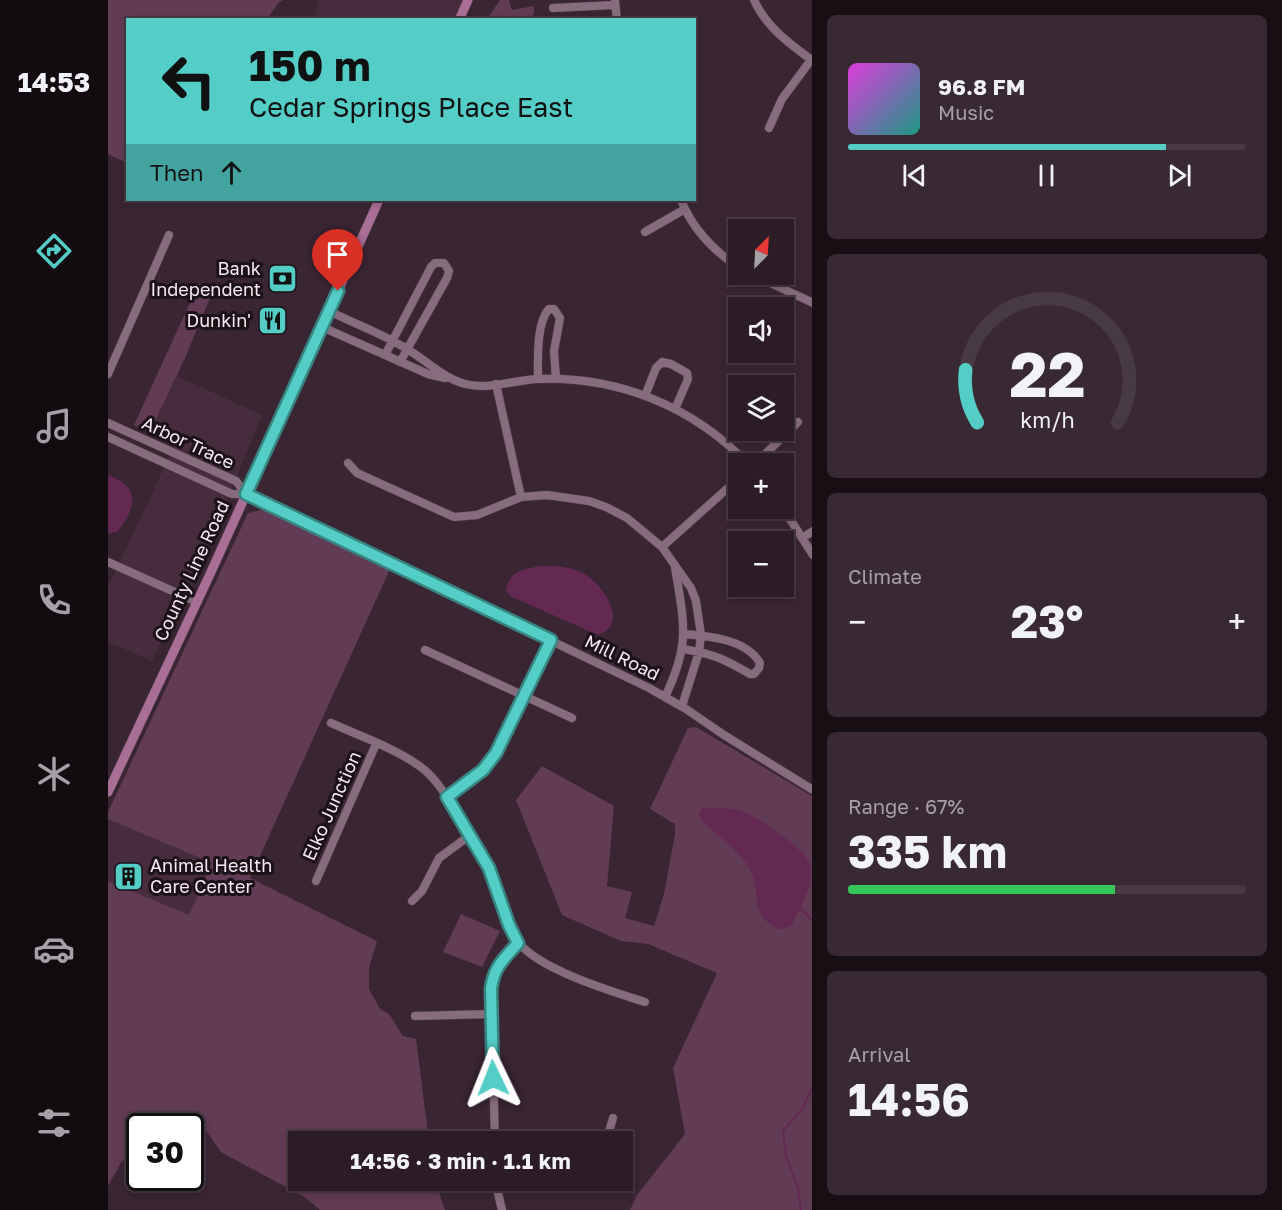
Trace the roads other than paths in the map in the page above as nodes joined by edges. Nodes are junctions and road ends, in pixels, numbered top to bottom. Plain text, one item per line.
1 (468, 0) edge
2 (754, 0) edge
3 (615, 2) edge
4 (553, 8) dead end
5 (460, 18) edge
6 (617, 18) edge
7 (812, 60) edge
8 (769, 128) dead end
9 (379, 201) edge
10 (681, 201) edge
11 (685, 209) junction
12 (645, 232) dead end
13 (169, 235) dead end
14 (728, 259) edge
15 (775, 285) edge
16 (812, 303) edge
17 (329, 311) junction
18 (322, 327) junction
19 (393, 341) junction
20 (407, 349) junction
21 (385, 355) junction
22 (400, 362) junction
23 (108, 374) edge
24 (449, 379) junction
25 (538, 379) junction
26 (556, 379) junction
27 (496, 384) junction
28 (645, 396) junction
29 (675, 409) junction
30 (798, 422) dead end
31 (108, 423) edge
32 (108, 437) edge
33 (737, 453) edge
34 (766, 453) edge
35 (348, 463) dead end
36 (728, 488) edge
37 (246, 494) junction
38 (521, 497) junction
39 (790, 519) edge
40 (812, 532) edge
41 (802, 538) junction
42 (663, 547) junction
43 (812, 553) edge
44 (108, 562) edge
45 (674, 565) junction
46 (197, 602) junction
47 (684, 634) junction
48 (701, 635) junction
49 (551, 640) junction
50 (683, 649) junction
51 (425, 650) dead end
52 (699, 652) junction
53 (524, 696) junction
54 (665, 697) junction
55 (682, 706) junction
56 (572, 718) dead end
57 (331, 723) dead end
58 (376, 744) junction
59 (812, 789) edge
60 (108, 792) edge
61 (447, 797) junction
62 (469, 836) junction
63 (316, 881) dead end
64 (412, 901) dead end
65 (518, 943) junction
66 (645, 1002) dead end
67 (491, 1014) junction
68 (415, 1016) dead end
69 (613, 1118) dead end
70 (495, 1131) edge
71 (609, 1131) edge
72 (498, 1191) edge
73 (502, 1210) edge

1 - 5 main road
2 - 7 street
3 - 4 street
3 - 6 street
7 - 8 street
9 - 17 main road, County Line Road
10 - 11 street
11 - 12 street
11 - 14 street
13 - 23 street
15 - 16 street
17 - 18 main road, County Line Road
17 - 19 street
18 - 21 street
18 - 37 main road, County Line Road
19 - 20 street
19 - 20 street
19 - 21 street
20 - 22 street
20 - 24 street
21 - 22 street
22 - 24 street
24 - 27 street
25 - 26 street
25 - 26 street
25 - 27 street
26 - 28 street
27 - 38 street
28 - 29 street
28 - 29 street
29 - 33 street
30 - 34 street
31 - 37 street, Arbor Trace
32 - 37 street, Arbor Trace
35 - 38 street
36 - 42 street
37 - 46 main road, County Line Road
37 - 49 street, Mill Road
38 - 42 street
39 - 41 street
40 - 41 street
41 - 43 street
42 - 45 street
44 - 46 street
45 - 47 street
45 - 48 street
46 - 60 main road, County Line Road
47 - 48 street
47 - 50 street
48 - 52 street
48 - 52 street
49 - 53 street
49 - 54 street, Mill Road
50 - 52 street
50 - 54 street
51 - 53 street
52 - 55 street
53 - 56 street
53 - 61 street
54 - 55 street, Mill Road
55 - 59 street, Mill Road
57 - 58 street
58 - 61 street
58 - 63 street, Elko Junction
61 - 62 street
62 - 64 street
62 - 65 street
65 - 66 street
65 - 67 street
67 - 68 street
67 - 70 street
69 - 71 street
72 - 73 street

